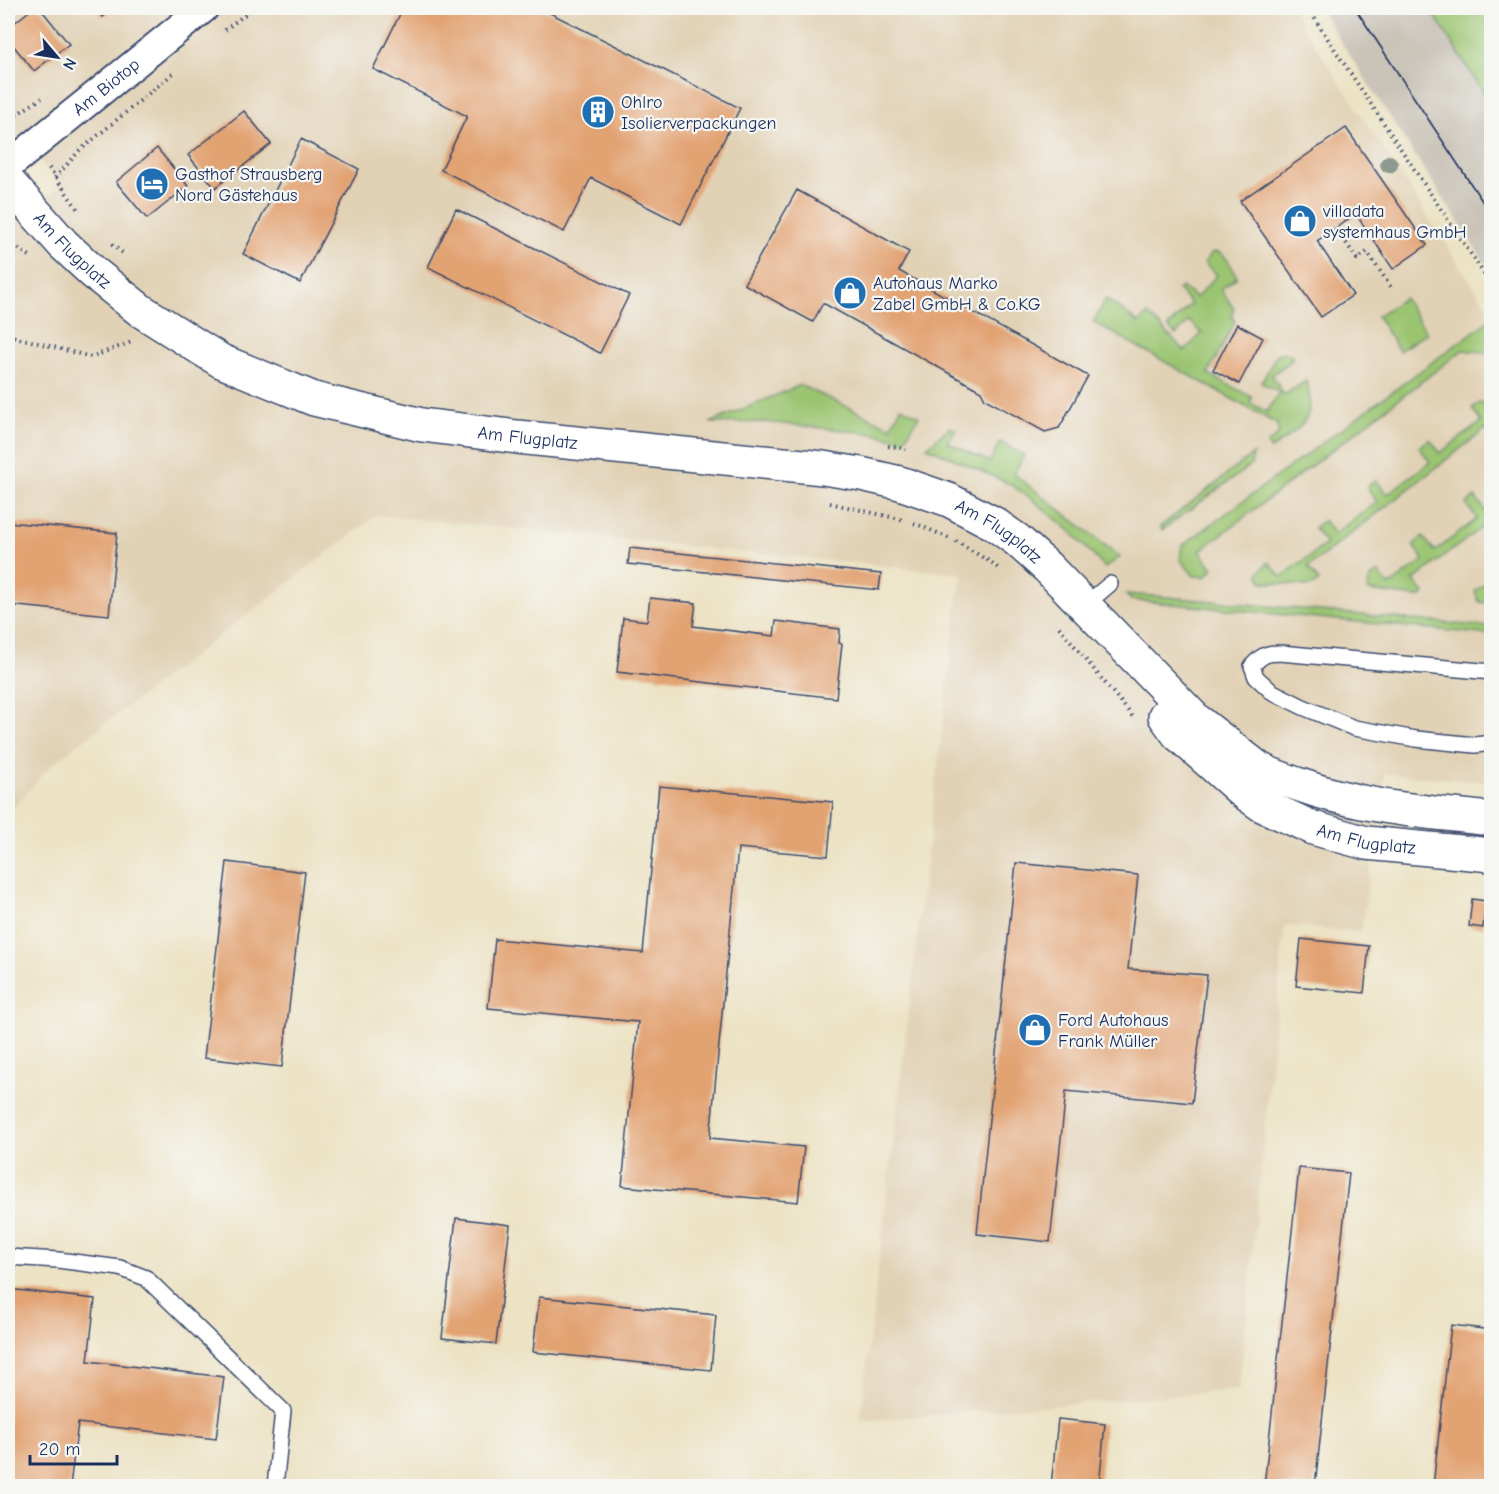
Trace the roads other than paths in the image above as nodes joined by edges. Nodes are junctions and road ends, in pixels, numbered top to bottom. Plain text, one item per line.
1 (204, 8) edge
2 (8, 166) edge
3 (8, 182) edge
4 (1110, 584) dead end
5 (1084, 606) junction
6 (1491, 672) edge
7 (1491, 743) edge
8 (1250, 780) junction
9 (1491, 819) edge
10 (1491, 855) edge
11 (8, 1257) edge
12 (275, 1486) edge

1 - 2 street, Am Biotop
3 - 5 street, Am Flugplatz
4 - 5 lane
5 - 8 street, Am Flugplatz
6 - 7 lane
8 - 9 street, Am Flugplatz
8 - 10 street, Am Flugplatz
11 - 12 lane

